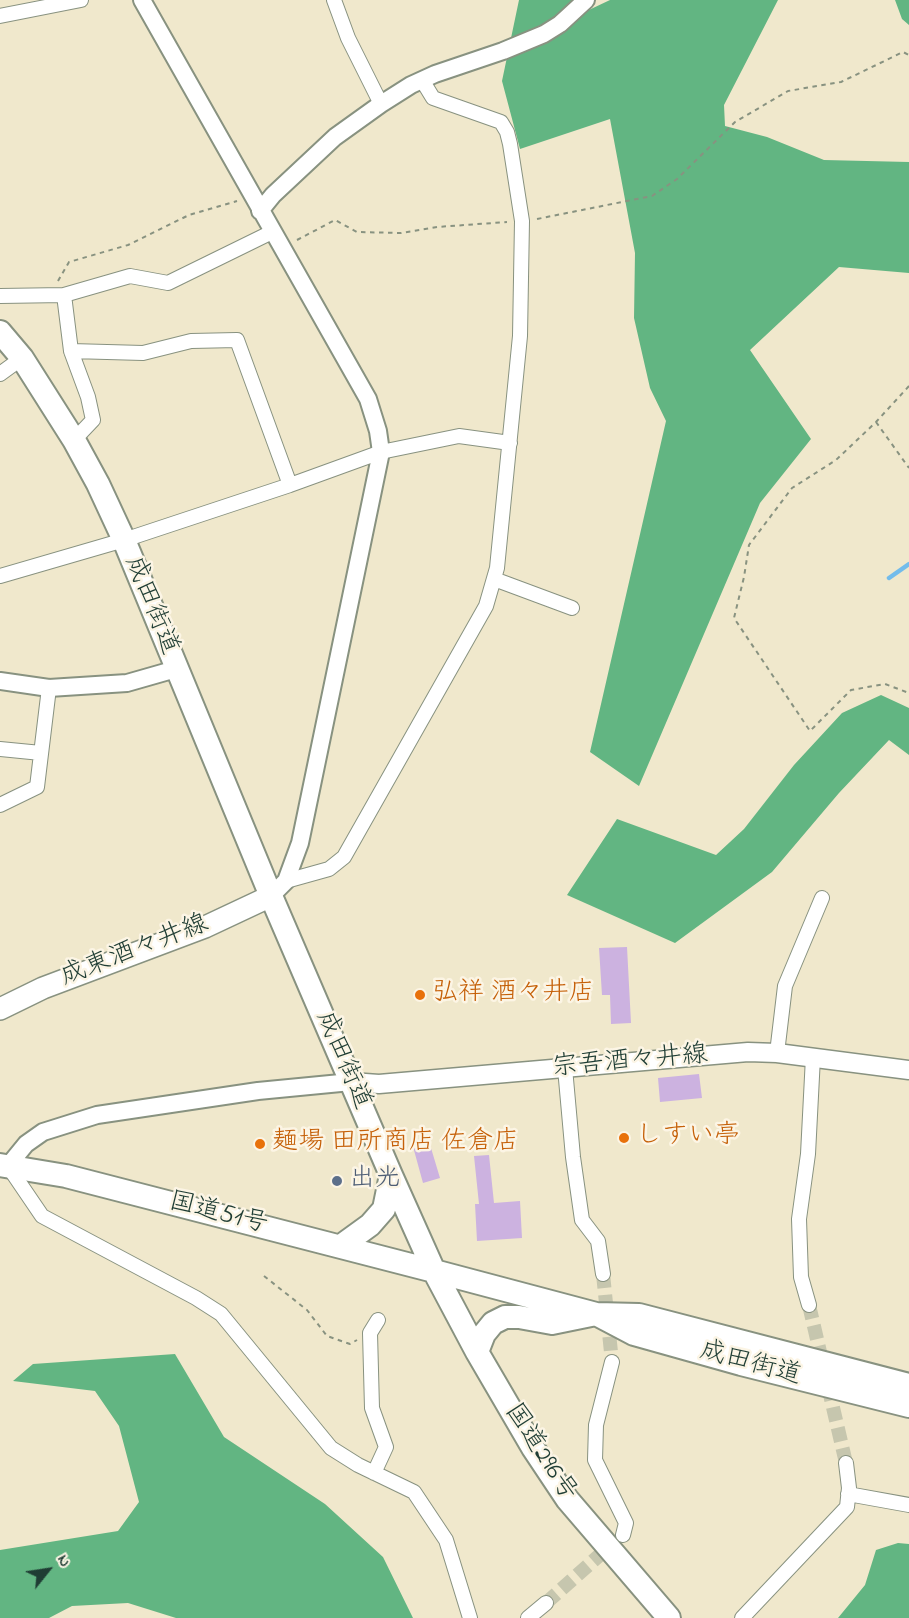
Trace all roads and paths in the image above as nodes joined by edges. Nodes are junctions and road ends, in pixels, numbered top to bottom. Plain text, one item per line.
1 (81, 0) edge
2 (142, 0) edge
3 (334, 0) edge
4 (586, 0) edge
5 (0, 16) edge
6 (909, 55) edge
7 (422, 80) junction
8 (381, 104) junction
9 (252, 196) junction
10 (260, 212) junction
11 (522, 221) junction
12 (272, 232) junction
13 (281, 248) junction
14 (64, 295) junction
15 (49, 296) junction
16 (0, 297) edge
17 (0, 332) edge
18 (71, 351) junction
19 (22, 358) junction
20 (0, 374) edge
21 (909, 386) edge
22 (876, 422) junction
23 (74, 440) junction
24 (510, 443) junction
25 (381, 452) junction
26 (909, 468) edge
27 (290, 485) junction
28 (124, 540) junction
29 (0, 576) edge
30 (494, 579) junction
31 (573, 608) dead end
32 (176, 669) junction
33 (0, 681) edge
34 (49, 688) junction
35 (909, 693) edge
36 (0, 749) edge
37 (41, 753) junction
38 (0, 805) edge
39 (279, 888) junction
40 (822, 898) dead end
41 (0, 1010) edge
42 (777, 1053) junction
43 (813, 1057) junction
44 (565, 1068) junction
45 (909, 1070) edge
46 (351, 1082) junction
47 (4, 1166) edge
48 (391, 1175) junction
49 (341, 1246) junction
50 (434, 1271) junction
51 (603, 1274) tunnel mouth
52 (264, 1276) dead end
53 (809, 1305) tunnel mouth
54 (596, 1314) junction
55 (378, 1320) dead end
56 (370, 1333) junction
57 (477, 1352) junction
58 (612, 1362) tunnel mouth
59 (909, 1385) edge
60 (909, 1406) edge
61 (846, 1463) tunnel mouth
62 (374, 1473) junction
63 (848, 1494) junction
64 (909, 1505) edge
65 (623, 1535) dead end
66 (546, 1603) tunnel mouth
67 (470, 1618) edge
68 (528, 1618) edge
69 (669, 1618) edge
70 (742, 1618) edge

1 - 5 street
2 - 9 street
3 - 8 street
4 - 7 street
6 - 11 path
7 - 8 street
7 - 11 street
8 - 10 street
9 - 10 street
9 - 15 path
10 - 12 street
11 - 13 path
11 - 24 street
12 - 13 street
12 - 14 street
13 - 25 street
14 - 15 street
14 - 18 street
15 - 16 street
17 - 19 highway, 成田街道
18 - 23 street
18 - 27 street
19 - 20 street
19 - 23 highway, 成田街道
21 - 22 path
22 - 26 path
22 - 35 path
23 - 28 highway, 成田街道
24 - 25 street
24 - 30 street
25 - 27 street
25 - 39 street
27 - 28 street
28 - 29 street
28 - 32 highway, 成田街道
30 - 31 street
30 - 39 street
32 - 34 street
32 - 39 highway, 成田街道
33 - 34 street
34 - 37 street
36 - 37 street
37 - 38 street
39 - 41 main road, 成東酒々井線
39 - 46 highway, 成田街道
40 - 42 street
42 - 43 main road, 宗吾酒々井線
42 - 44 main road, 宗吾酒々井線
43 - 45 main road, 宗吾酒々井線
43 - 53 street
44 - 46 main road, 宗吾酒々井線
44 - 51 street
46 - 47 street
46 - 48 highway, 成田街道
47 - 49 highway, 国道51号
47 - 62 street
48 - 49 highway
48 - 50 highway, 成田街道
49 - 50 highway, 国道51号
50 - 54 highway, 成田街道
50 - 57 highway, 国道296号
52 - 56 path
54 - 57 highway
54 - 59 highway, 成田街道
54 - 60 highway, 成田街道
55 - 56 street
56 - 62 street
57 - 69 highway, 国道296号
58 - 65 street
61 - 63 street
62 - 67 street
63 - 64 street
63 - 70 street
66 - 68 street

